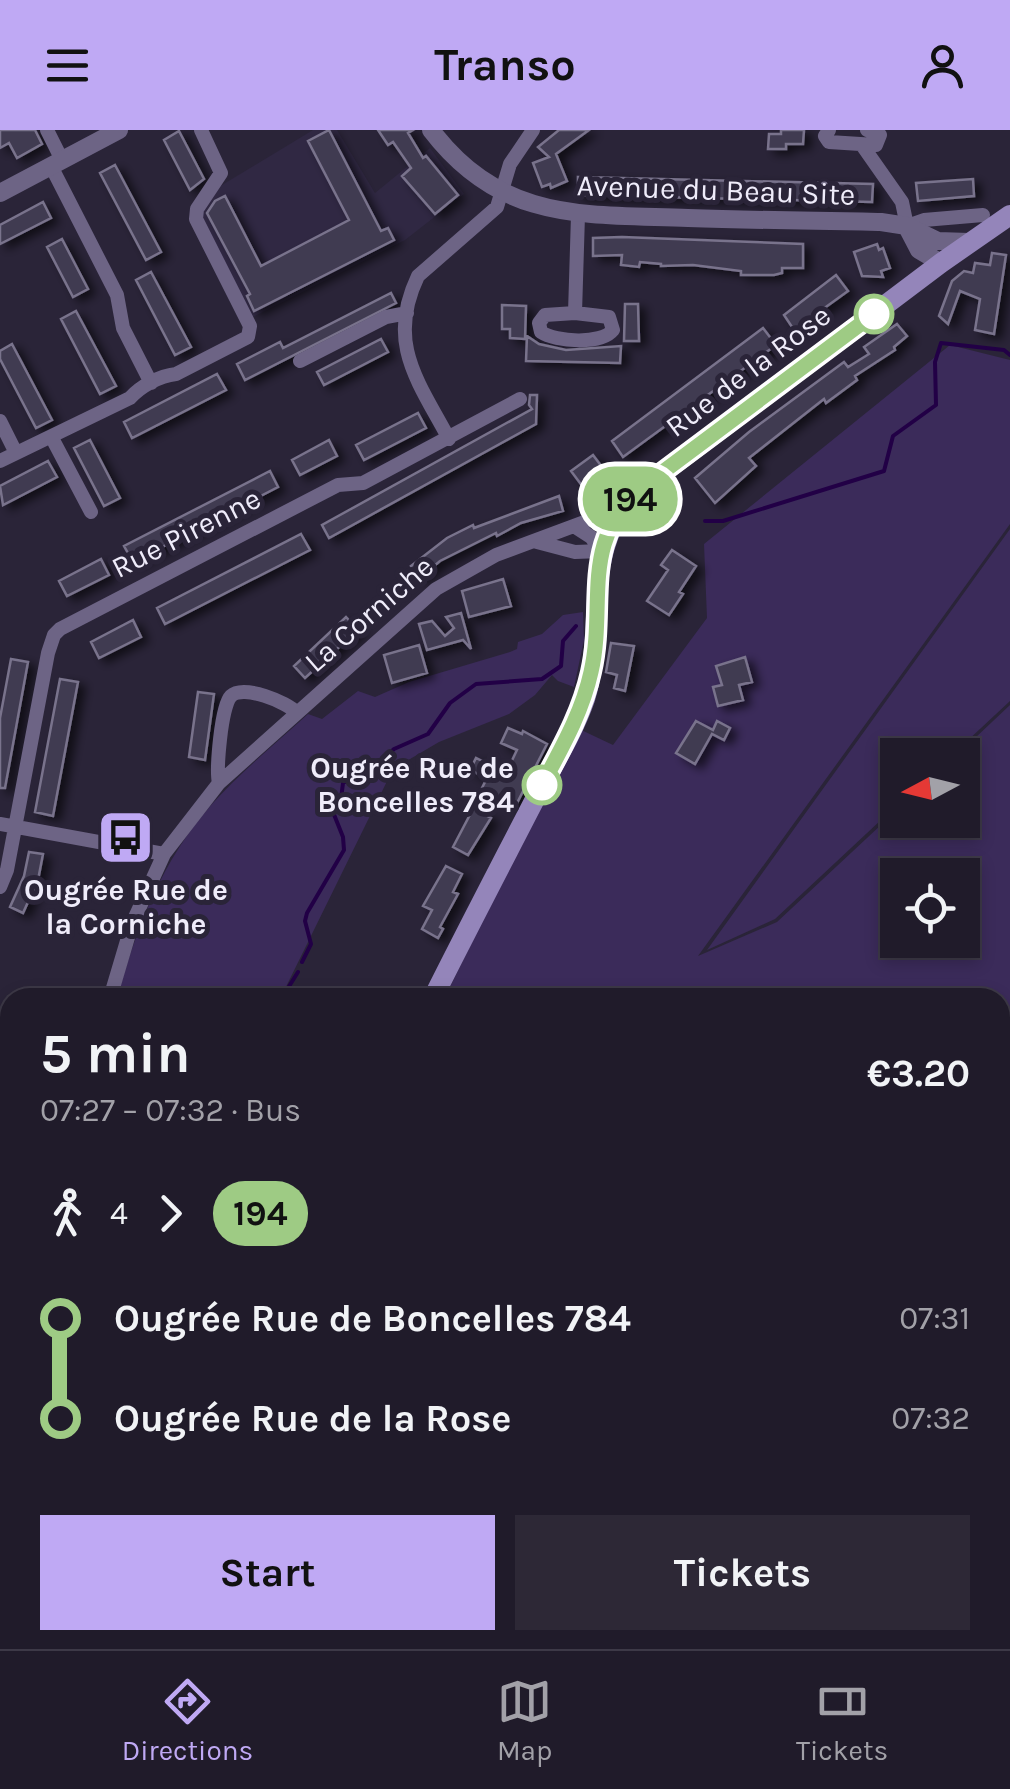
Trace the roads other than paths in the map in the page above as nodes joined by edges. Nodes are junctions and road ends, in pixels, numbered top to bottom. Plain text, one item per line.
1 (47, 130) edge
2 (119, 130) edge
3 (201, 130) edge
4 (431, 130) edge
5 (533, 130) edge
6 (829, 130) edge
7 (864, 137) edge
8 (56, 163) junction
9 (0, 192) edge
10 (504, 193) junction
11 (578, 215) junction
12 (982, 215) dead end
13 (1010, 215) edge
14 (907, 226) junction
15 (919, 250) junction
16 (940, 252) junction
17 (914, 283) junction
18 (408, 313) junction
19 (575, 314) junction
20 (300, 361) dead end
21 (151, 383) junction
22 (520, 399) dead end
23 (0, 421) edge
24 (52, 438) junction
25 (449, 439) junction
26 (16, 452) junction
27 (0, 461) edge
28 (622, 508) junction
29 (90, 512) dead end
30 (574, 526) junction
31 (536, 542) junction
32 (601, 551) junction
33 (576, 552) junction
34 (596, 583) junction
35 (297, 713) junction
36 (219, 783) junction
37 (8, 826) edge
38 (164, 854) junction
39 (0, 886) edge
40 (113, 988) edge
41 (437, 988) edge

1 - 8 street
2 - 8 street
3 - 21 street
4 - 10 street, Avenue du Beau Site
5 - 10 street
6 - 7 street
7 - 14 street
8 - 9 street
8 - 21 street
10 - 11 street, Avenue du Beau Site
10 - 18 street
11 - 14 street, Avenue du Beau Site
11 - 19 street
12 - 14 street, Avenue du Beau Site
13 - 16 main road, Rue de la Rose
14 - 15 street
14 - 16 street, Avenue du Beau Site
15 - 16 street
15 - 17 street
16 - 17 main road, Rue de la Rose
17 - 28 main road, Rue de la Rose
18 - 20 street
18 - 25 street
19 - 19 street
21 - 24 street
22 - 25 street, Rue Pirenne
23 - 26 street
24 - 26 street
24 - 29 street
25 - 37 street, Rue Pirenne
26 - 27 street
28 - 30 street, Rue de la Rose
28 - 32 main road, Rue de la Rose
30 - 31 street, La Corniche
30 - 32 street
31 - 33 street
31 - 35 street, La Corniche
32 - 33 street
32 - 34 main road, Rue de la Rose
33 - 34 street
34 - 41 main road, Rue de la Rose
35 - 36 street, La Corniche
35 - 36 street, La Corniche
36 - 38 street, La Corniche
37 - 38 street
37 - 39 street
38 - 40 street, La Corniche

